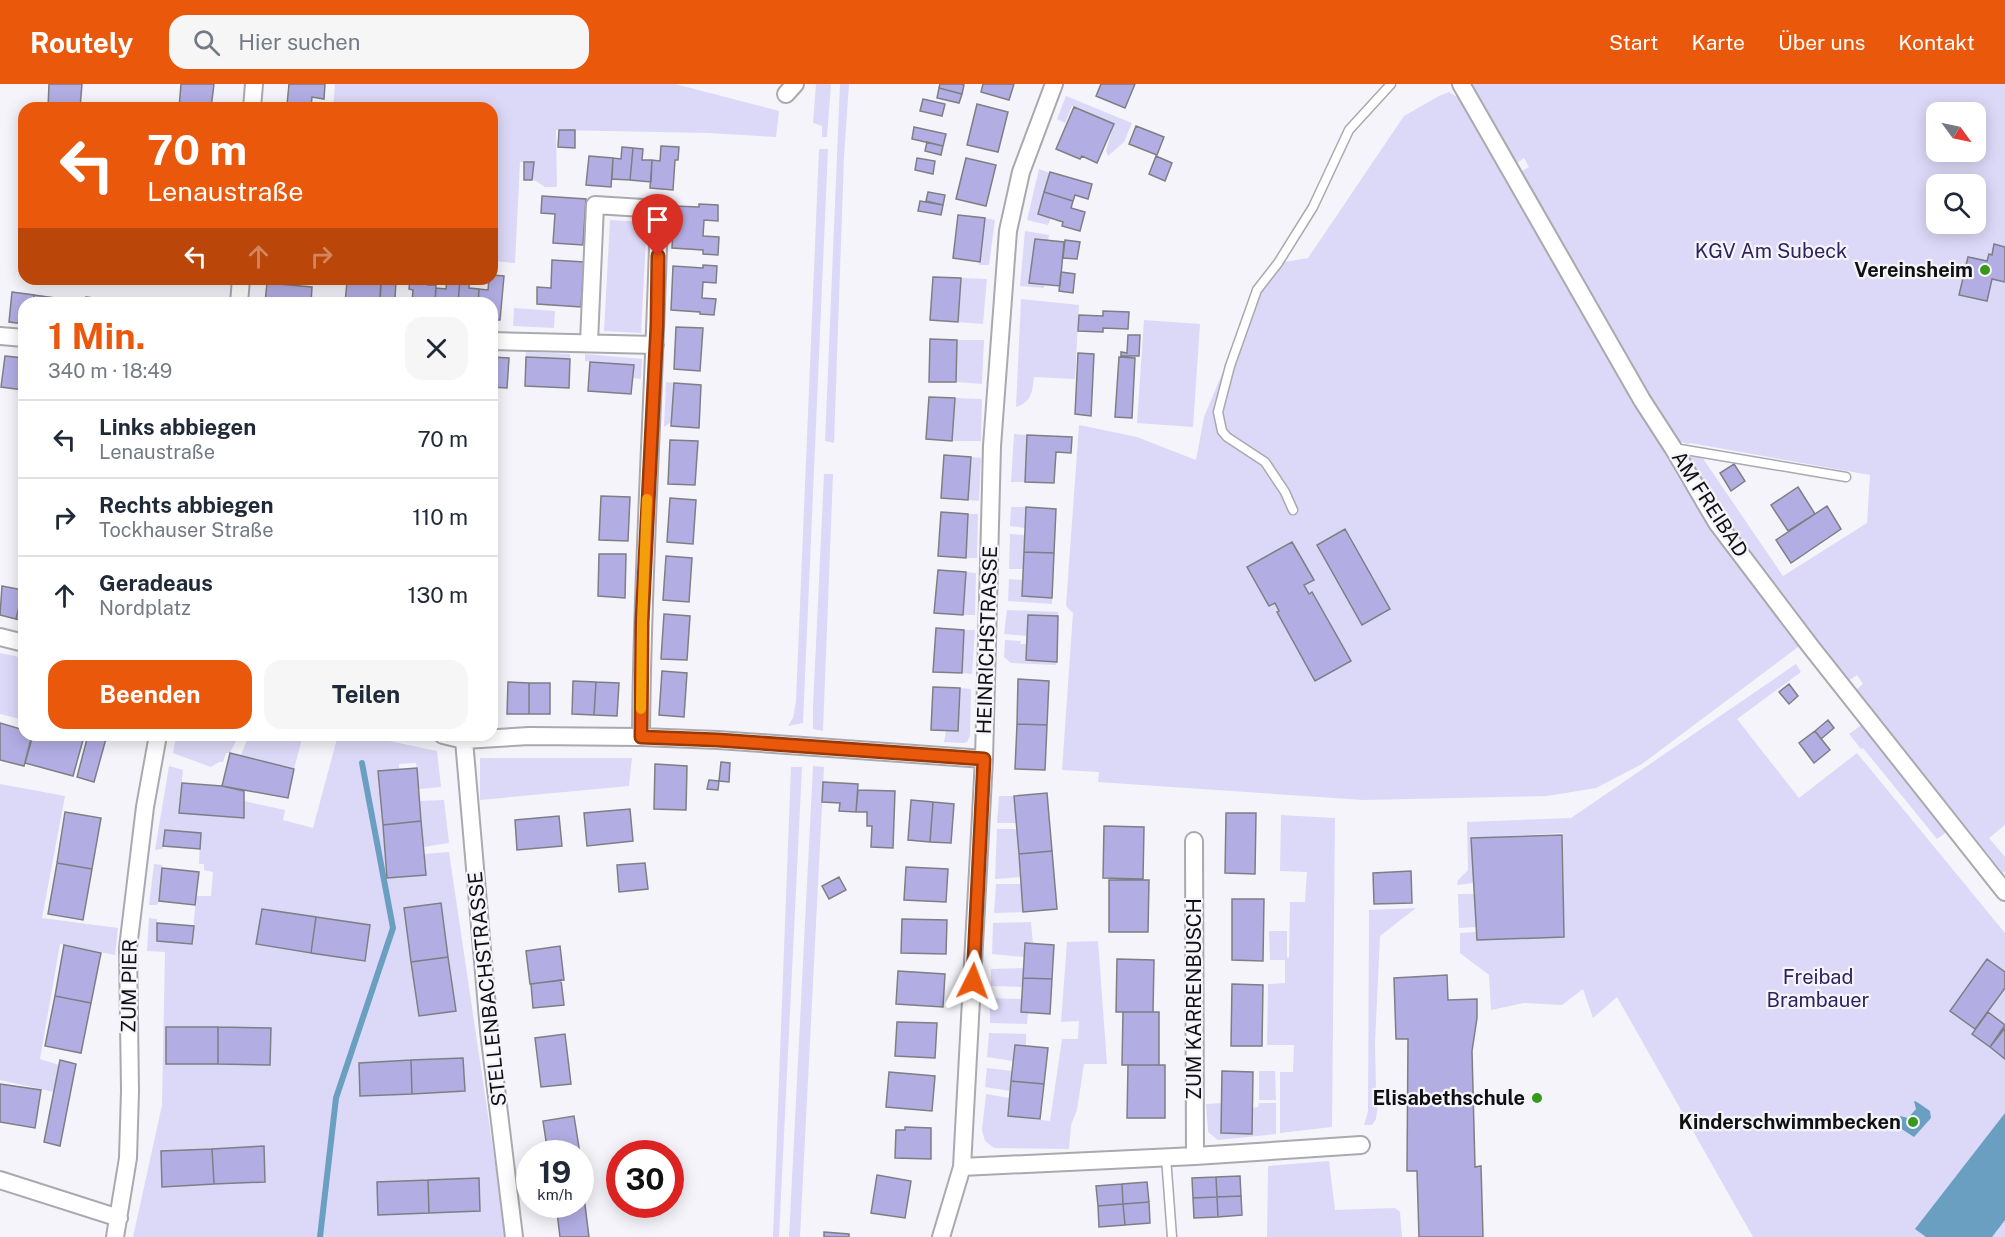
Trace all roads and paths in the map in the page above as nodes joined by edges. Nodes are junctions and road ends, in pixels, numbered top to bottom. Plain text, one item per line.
1 (254, 84) edge
2 (1054, 84) edge
3 (1391, 84) edge
4 (1461, 84) edge
5 (252, 102) edge
6 (0, 336) edge
7 (18, 338) edge
8 (498, 341) edge
9 (589, 342) junction
10 (656, 345) junction
11 (1673, 448) junction
12 (1846, 477) dead end
13 (1293, 510) dead end
14 (0, 637) edge
15 (18, 642) edge
16 (641, 737) junction
17 (498, 738) edge
18 (157, 741) edge
19 (464, 741) edge
20 (984, 759) junction
21 (1194, 842) dead end
22 (2005, 892) edge
23 (1361, 1145) dead end
24 (1194, 1156) junction
25 (1166, 1157) junction
26 (962, 1167) junction
27 (0, 1180) edge
28 (119, 1218) junction
29 (115, 1237) edge
30 (514, 1237) edge
31 (941, 1237) edge
32 (1172, 1237) edge

1 - 5 street
2 - 20 street, HEINRICHSTRASSE
3 - 13 lane
4 - 11 street, AM FREIBAD
6 - 7 street
8 - 9 street
9 - 10 street
9 - 10 street
10 - 16 street
11 - 12 lane
11 - 22 street, AM FREIBAD
14 - 15 street
16 - 17 street
16 - 20 street
18 - 28 street, ZUM PIER
19 - 30 street, STELLENBACHSTRASSE
20 - 26 street, HEINRICHSTRASSE
21 - 24 street, ZUM KARRENBUSCH
23 - 24 street
24 - 25 street
25 - 26 street
25 - 32 lane
26 - 31 street, HEINRICHSTRASSE
27 - 28 street
28 - 29 street, ZUM PIER

